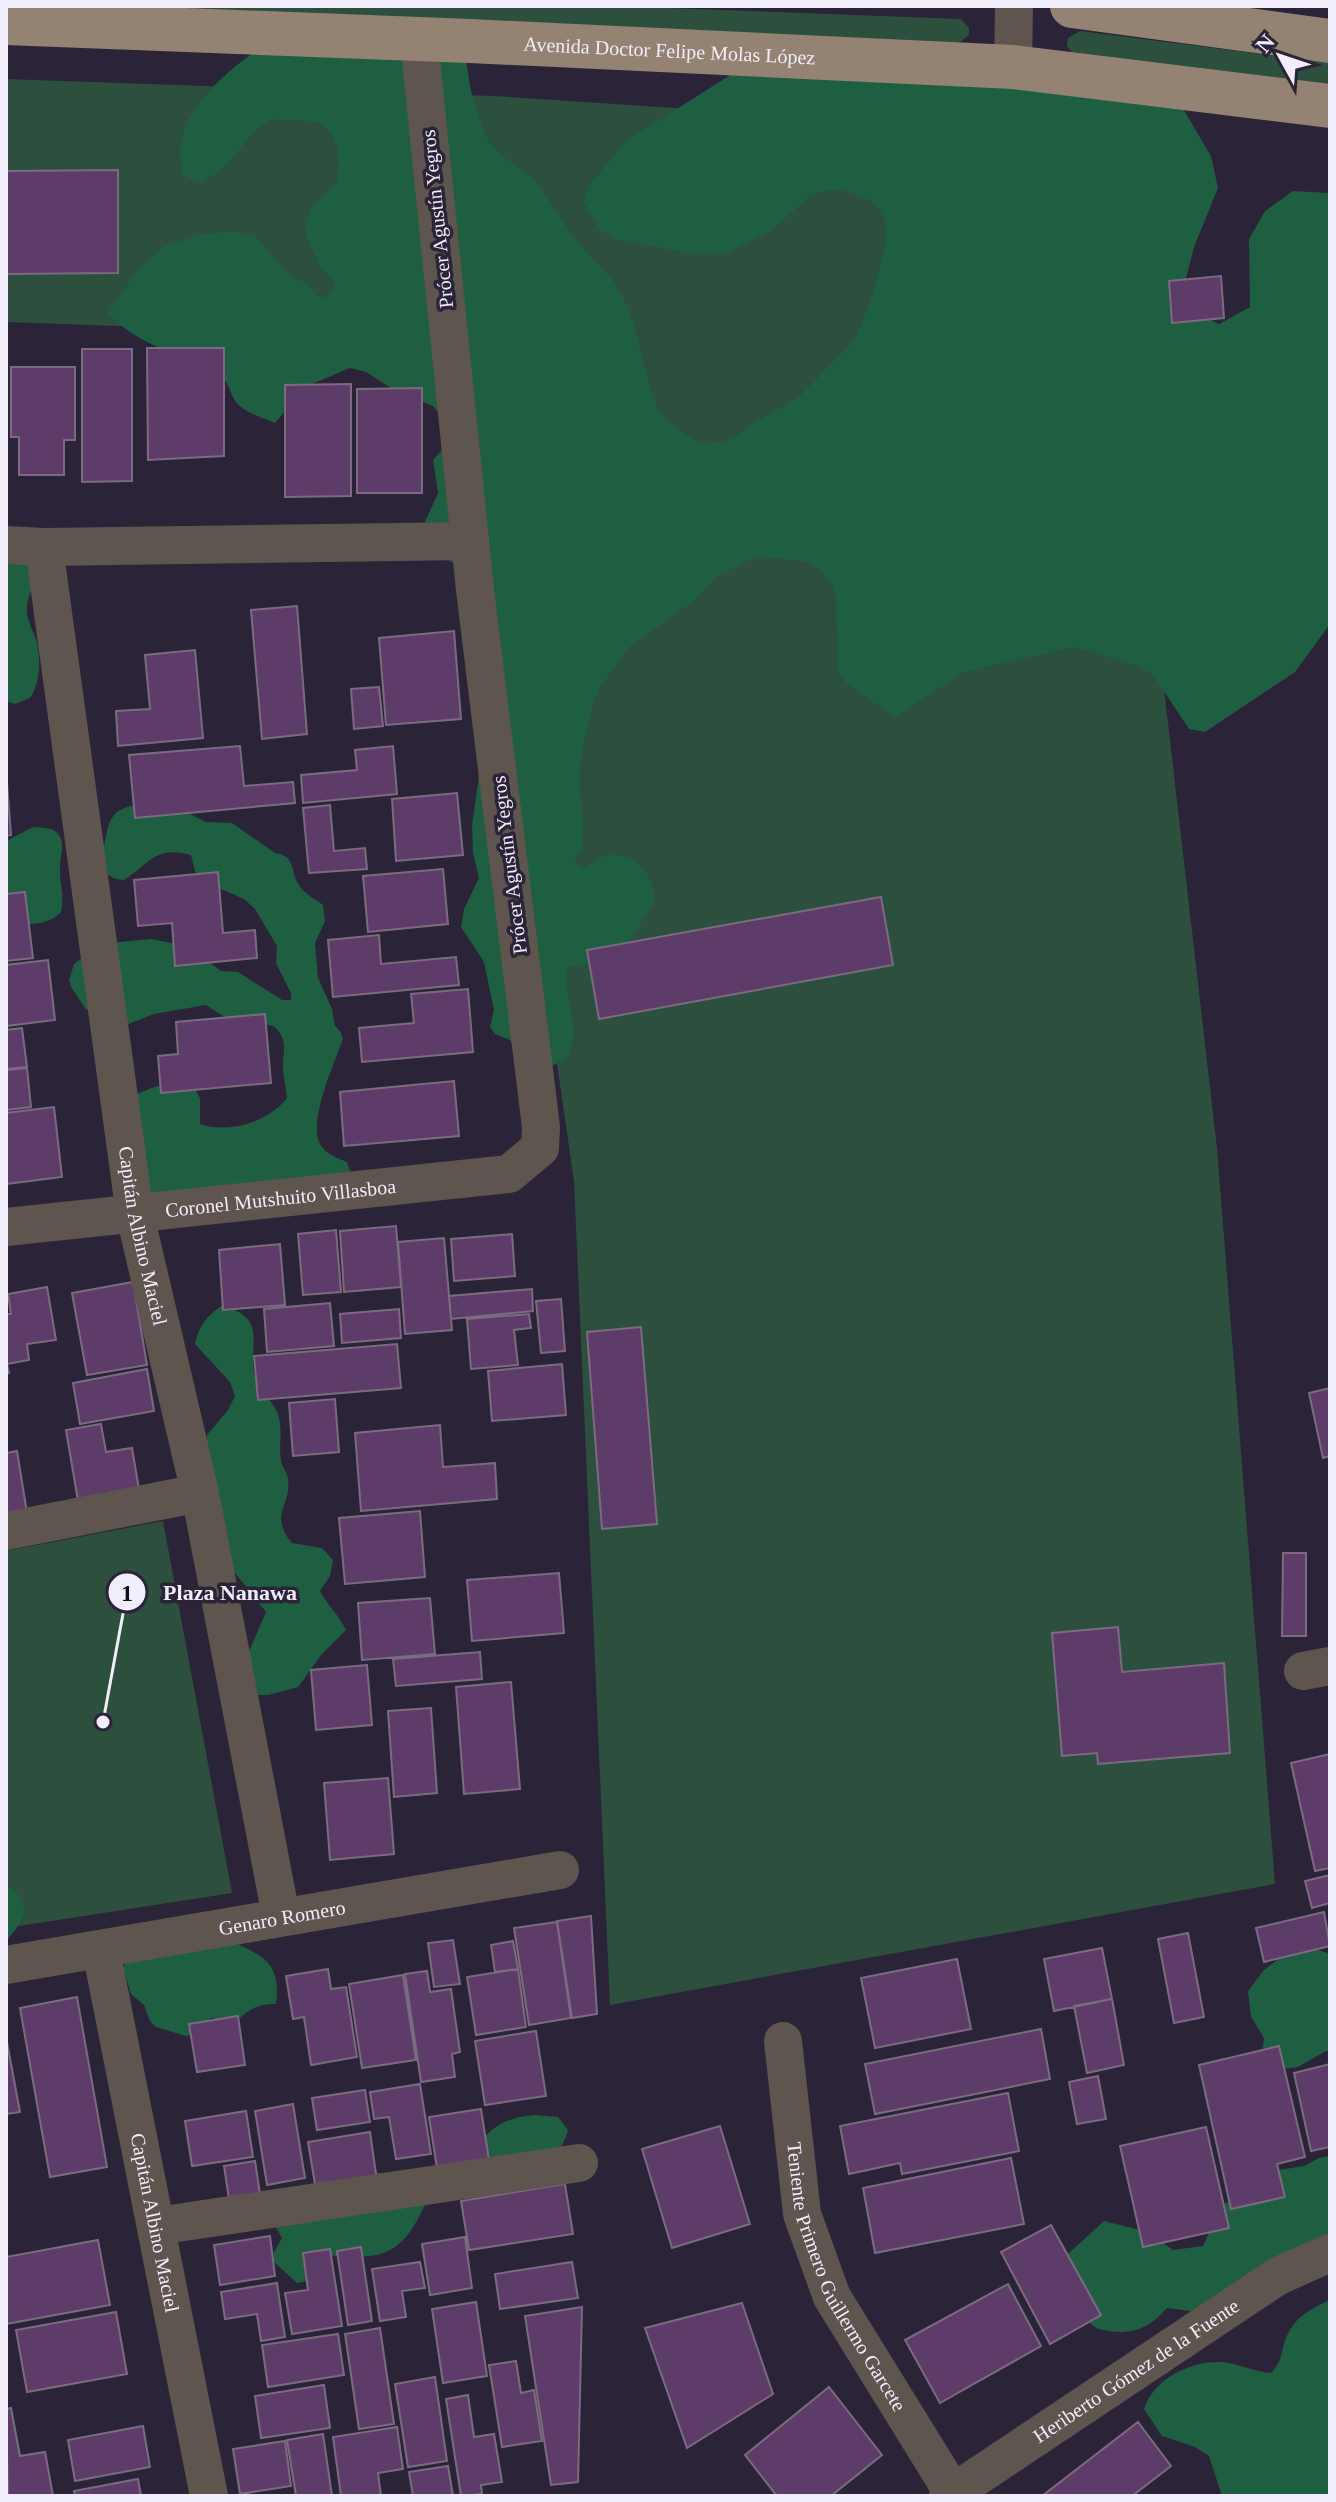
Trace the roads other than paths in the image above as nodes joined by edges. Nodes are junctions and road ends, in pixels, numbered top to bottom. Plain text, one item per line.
1 (1014, 6) edge
2 (1072, 6) edge
3 (6, 23) edge
4 (419, 40) junction
5 (1330, 41) edge
6 (1013, 67) junction
7 (1330, 106) edge
8 (470, 541) junction
9 (6, 545) edge
10 (44, 547) junction
11 (509, 1174) joint
12 (135, 1215) junction
13 (6, 1227) edge
14 (200, 1493) junction
15 (6, 1531) edge
16 (560, 1870) dead end
17 (281, 1916) junction
18 (101, 1950) junction
19 (6, 1965) edge
20 (783, 2041) dead end
21 (579, 2163) dead end
22 (157, 2226) junction
23 (1330, 2253) edge
24 (952, 2495) edge
25 (209, 2496) edge

1 - 6 street
2 - 5 main road
3 - 4 main road, Avenida Doctor Felipe Molas López
4 - 6 main road, Avenida Doctor Felipe Molas López
4 - 8 street, Prócer Agustín Yegros
6 - 7 main road, Avenida Doctor Felipe Molas López
8 - 10 street
8 - 11 street, Prócer Agustín Yegros
9 - 10 street
10 - 12 street, Capitán Albino Maciel
11 - 12 street, Coronel Mutshuito Villasboa
12 - 13 street, Coronel Mutshuito Villasboa
12 - 14 street, Capitán Albino Maciel
14 - 15 street
14 - 17 street, Capitán Albino Maciel
16 - 17 street, Genaro Romero
17 - 18 street, Genaro Romero
18 - 19 street, Genaro Romero
18 - 22 street, Capitán Albino Maciel
20 - 24 street, Teniente Primero Guillermo Garcete
21 - 22 street
22 - 25 street, Capitán Albino Maciel
23 - 24 street, Heriberto Gómez de la Fuente

